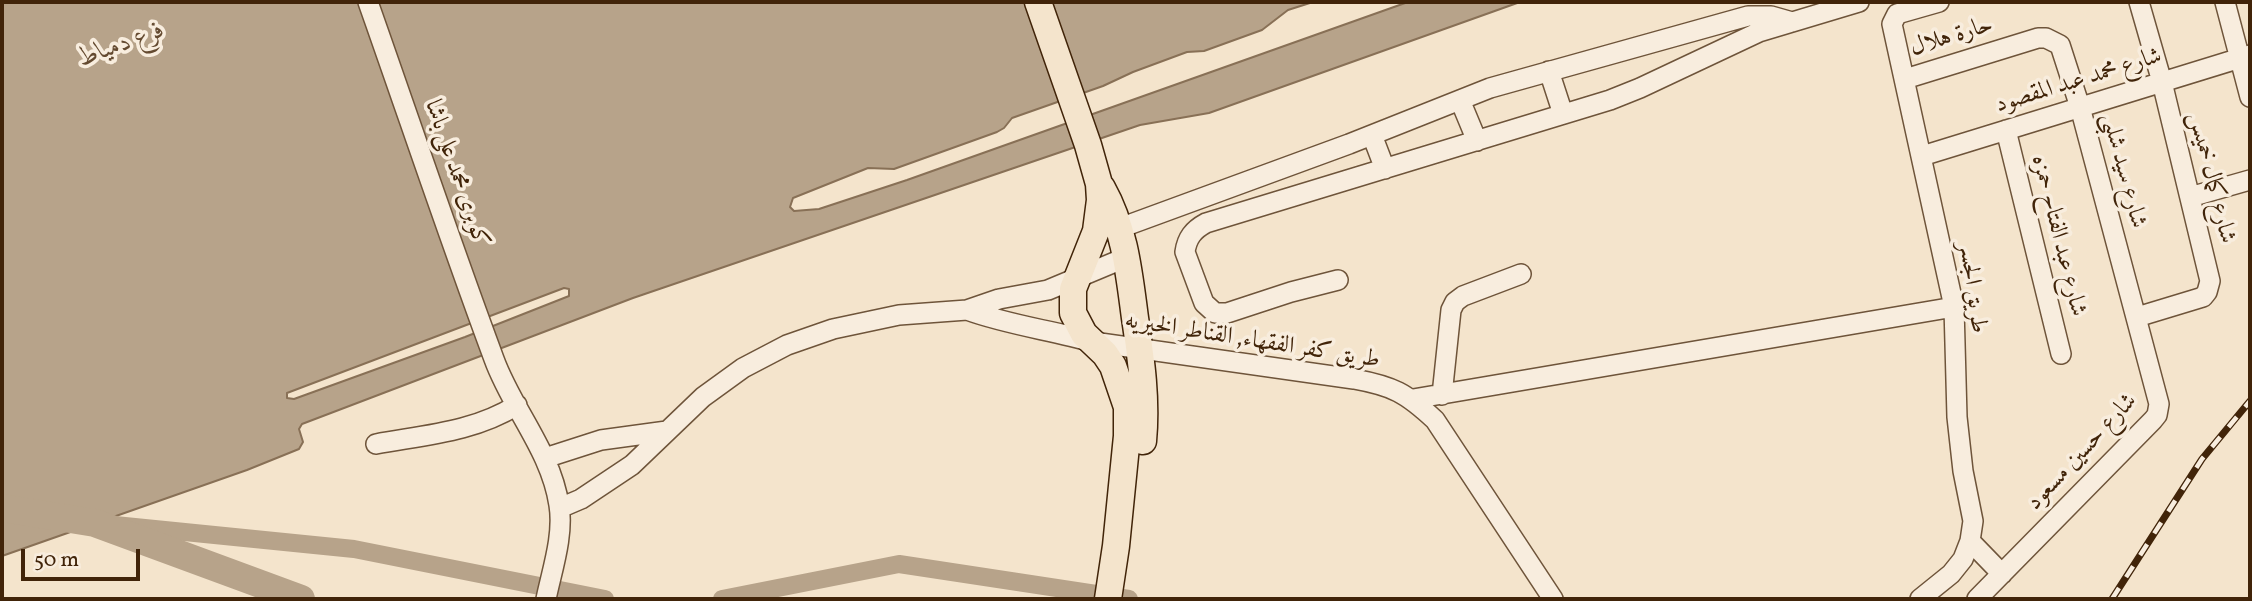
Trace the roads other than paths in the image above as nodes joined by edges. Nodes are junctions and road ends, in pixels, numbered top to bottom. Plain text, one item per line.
1 (368, 2) edge
2 (1038, 2) edge
3 (1859, 2) edge
4 (1939, 2) edge
5 (2139, 2) edge
6 (2225, 2) edge
7 (1792, 22) junction
8 (2055, 41) joint
9 (2245, 56) edge
10 (1549, 71) junction
11 (1905, 79) junction
12 (2162, 82) junction
13 (2250, 97) edge
14 (1460, 100) junction
15 (2080, 107) junction
16 (1563, 114) junction
17 (2006, 130) junction
18 (1373, 135) junction
19 (1477, 141) junction
20 (1922, 156) junction
21 (1293, 164) junction
22 (1385, 169) junction
23 (2250, 180) edge
24 (1100, 184) junction
25 (1303, 194) junction
26 (2190, 197) junction
27 (1120, 228) junction
28 (1127, 257) junction
29 (1521, 274) dead end
30 (1077, 278) junction
31 (1338, 280) dead end
32 (1954, 307) junction
33 (967, 310) junction
34 (2137, 317) junction
35 (1093, 342) junction
36 (1139, 350) junction
37 (2062, 354) dead end
38 (1442, 395) junction
39 (1413, 400) junction
40 (517, 405) junction
41 (667, 431) junction
42 (376, 444) dead end
43 (545, 458) junction
44 (560, 508) junction
45 (1970, 541) junction
46 (1123, 548) junction
47 (2002, 574) junction
48 (546, 599) edge
49 (1108, 599) edge
50 (1123, 599) edge
51 (1553, 599) edge
52 (1920, 599) edge
53 (1977, 599) edge

1 - 40 street, كوبرى محمد على باشا
2 - 24 main road
3 - 7 street
4 - 11 street, طريق الجسر
5 - 12 street, شارع كمال خميس
6 - 9 street
7 - 10 street
7 - 16 street
8 - 11 street, حارة هلال
8 - 15 street, شارع سيد شلبى
9 - 12 street, شارع محمد عبد المقصود
9 - 13 street
10 - 14 street
10 - 16 street
11 - 20 street, طريق الجسر
12 - 15 street, شارع محمد عبد المقصود
12 - 26 street, شارع كمال خميس
14 - 18 street
14 - 19 street
15 - 17 street, شارع محمد عبد المقصود
15 - 34 street, شارع سيد شلبى
16 - 19 street
17 - 20 street, شارع محمد عبد المقصود
17 - 37 street, شارع عبد الفتاح حمزه
18 - 21 street
18 - 22 street
19 - 22 street
20 - 32 street, طريق الجسر
21 - 25 street
21 - 27 street
22 - 25 street
23 - 26 street
24 - 27 main road
24 - 30 main road
25 - 31 street
26 - 34 street, شارع كمال خميس
27 - 28 main road
28 - 30 street, طريق كفر الفقهاء, القناطر الخيريه
28 - 36 main road
29 - 38 street
30 - 33 street, طريق كفر الفقهاء, القناطر الخيريه
30 - 35 main road
32 - 38 street
32 - 45 street, طريق الجسر
33 - 35 street, طريق كفر الفقهاء, القناطر الخيريه
33 - 41 street, طريق كفر الفقهاء, القناطر الخيريه
34 - 47 street, شارع حسين مسعود
35 - 36 street, طريق كفر الفقهاء, القناطر الخيريه
35 - 46 main road
36 - 39 street, طريق كفر الفقهاء, القناطر الخيريه
36 - 46 main road
38 - 39 street
39 - 51 street, طريق كفر الفقهاء, القناطر الخيريه
40 - 42 street
40 - 43 street
41 - 43 street
41 - 44 street, طريق كفر الفقهاء, القناطر الخيريه
43 - 44 street
44 - 48 street
45 - 47 street
45 - 52 street, طريق الجسر
46 - 49 main road
46 - 50 main road
47 - 53 street, شارع حسين مسعود

